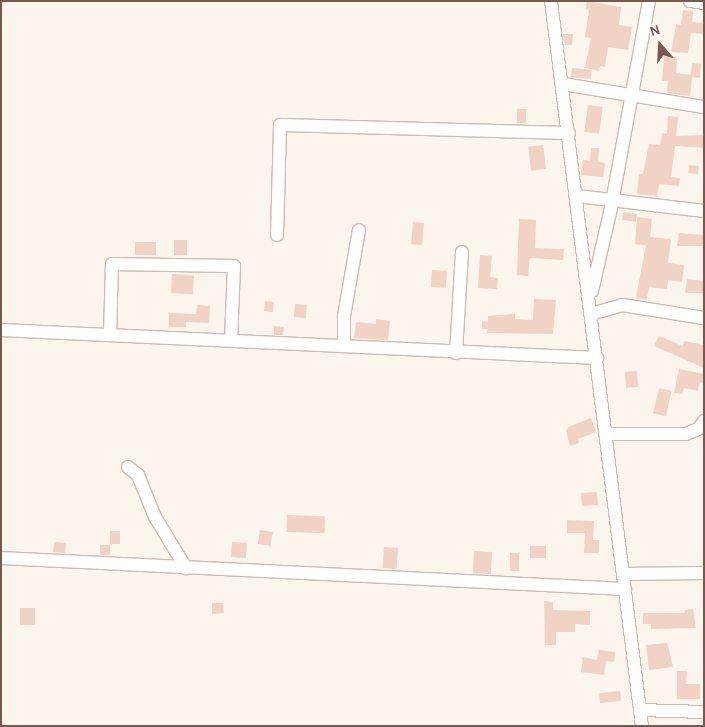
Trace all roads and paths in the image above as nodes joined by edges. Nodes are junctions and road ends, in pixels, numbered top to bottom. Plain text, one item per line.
1 (551, 1) edge
2 (649, 1) edge
3 (690, 1) edge
4 (704, 4) edge
5 (563, 84) junction
6 (632, 96) junction
7 (704, 107) edge
8 (569, 133) junction
9 (577, 196) junction
10 (613, 199) junction
11 (704, 211) edge
12 (359, 230) dead end
13 (277, 235) dead end
14 (462, 252) dead end
15 (590, 301) junction
16 (591, 314) junction
17 (704, 318) edge
18 (1, 330) edge
19 (110, 335) junction
20 (231, 340) junction
21 (344, 346) junction
22 (456, 353) junction
23 (597, 358) junction
24 (704, 421) edge
25 (606, 434) junction
26 (128, 467) dead end
27 (1, 558) edge
28 (186, 568) junction
29 (704, 573) edge
30 (623, 574) junction
31 (625, 589) junction
32 (640, 710) junction
33 (704, 712) edge
34 (642, 726) edge

1 - 5 street
2 - 6 street
3 - 4 street
5 - 6 street
5 - 8 street
6 - 7 street
6 - 10 street
8 - 9 street
8 - 13 street
9 - 10 street
9 - 15 street
10 - 11 street
10 - 15 street
12 - 21 street
14 - 22 street
15 - 16 street
16 - 17 street
16 - 23 street
18 - 19 street
19 - 20 street
19 - 20 street
20 - 21 street
21 - 22 street
22 - 23 street
23 - 25 street
24 - 25 street
25 - 30 street
26 - 28 street
27 - 28 street
28 - 31 street
29 - 30 street
30 - 31 street
31 - 32 street
32 - 33 street
32 - 34 street

